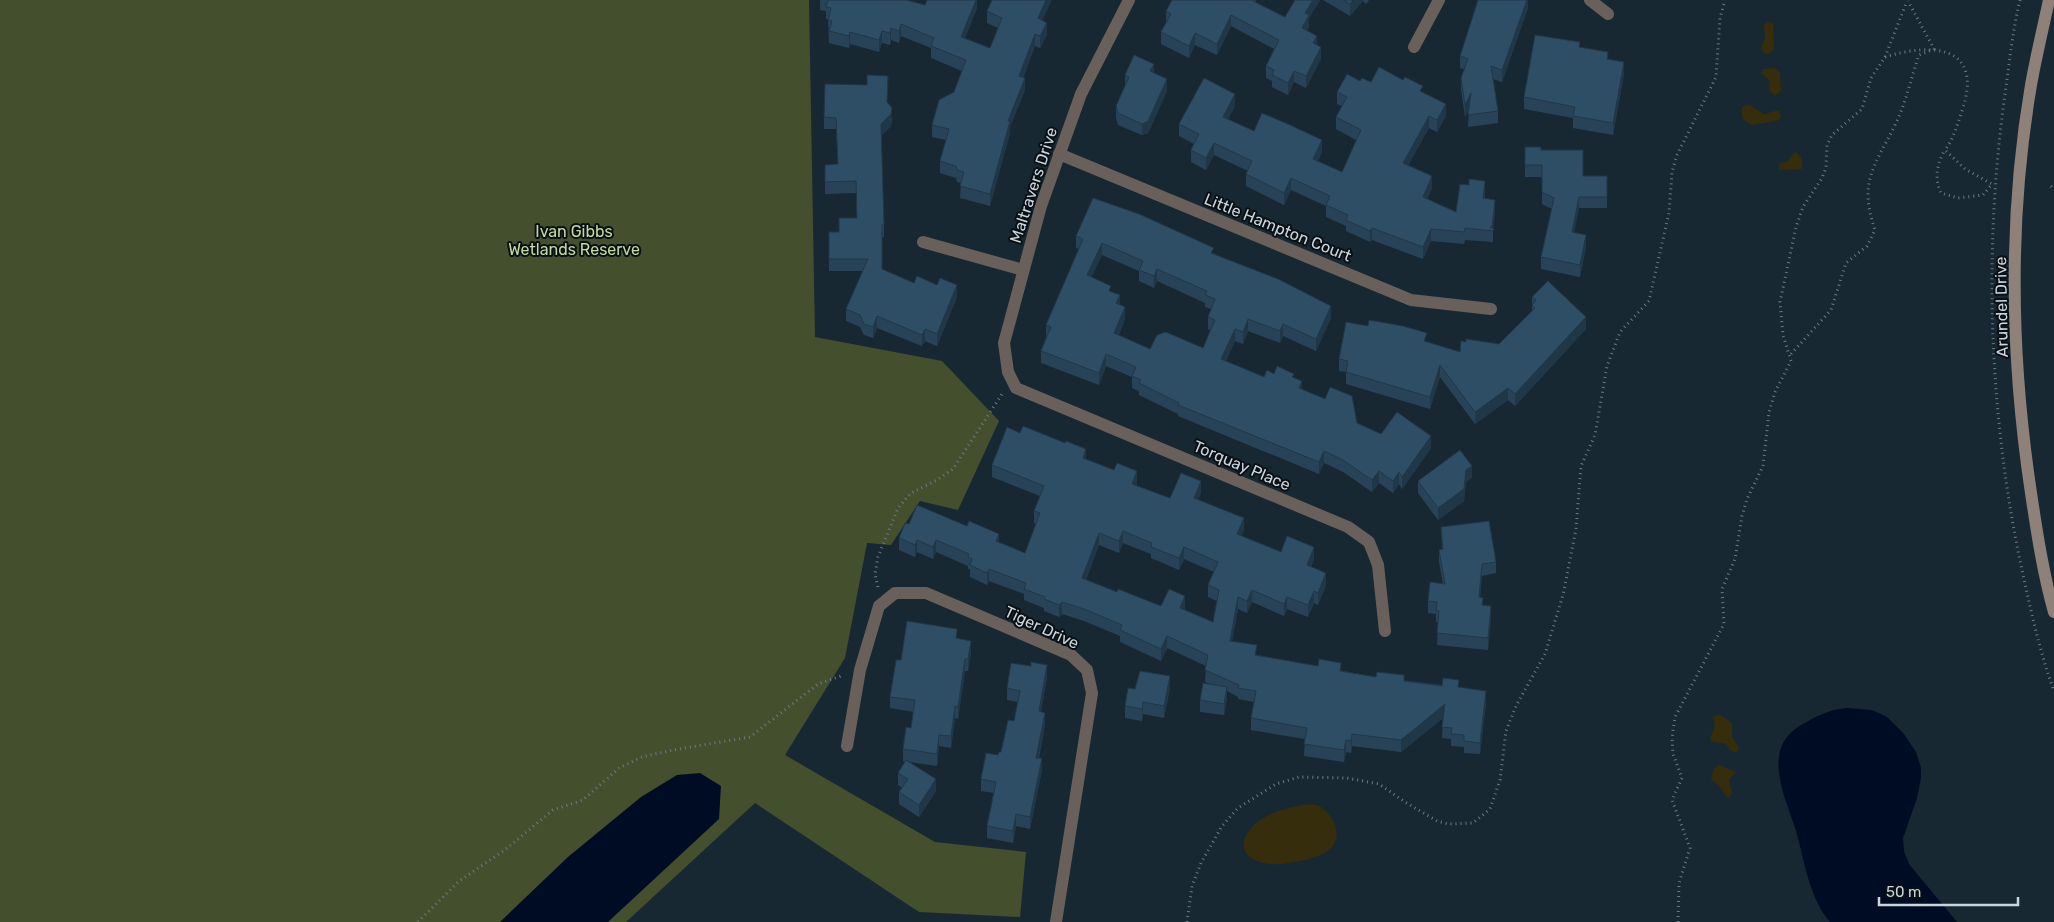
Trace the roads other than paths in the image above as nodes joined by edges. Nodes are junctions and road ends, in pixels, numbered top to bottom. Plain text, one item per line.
1 (1129, 0) edge
2 (1439, 0) edge
3 (1590, 0) edge
4 (2049, 0) edge
5 (1608, 14) dead end
6 (1414, 46) dead end
7 (1059, 154) junction
8 (923, 242) dead end
9 (1023, 270) junction
10 (1491, 309) dead end
11 (1016, 388) joint
12 (2054, 612) edge
13 (1385, 630) dead end
14 (847, 746) dead end
15 (1056, 922) edge

1 - 7 street, Maltravers Drive
2 - 6 street
3 - 5 street
4 - 12 main road, Arundel Drive
7 - 9 street, Maltravers Drive
7 - 10 street, Little Hampton Court
8 - 9 street
9 - 11 street, Maltravers Drive
11 - 13 street, Torquay Place
14 - 15 street, Tiger Drive

